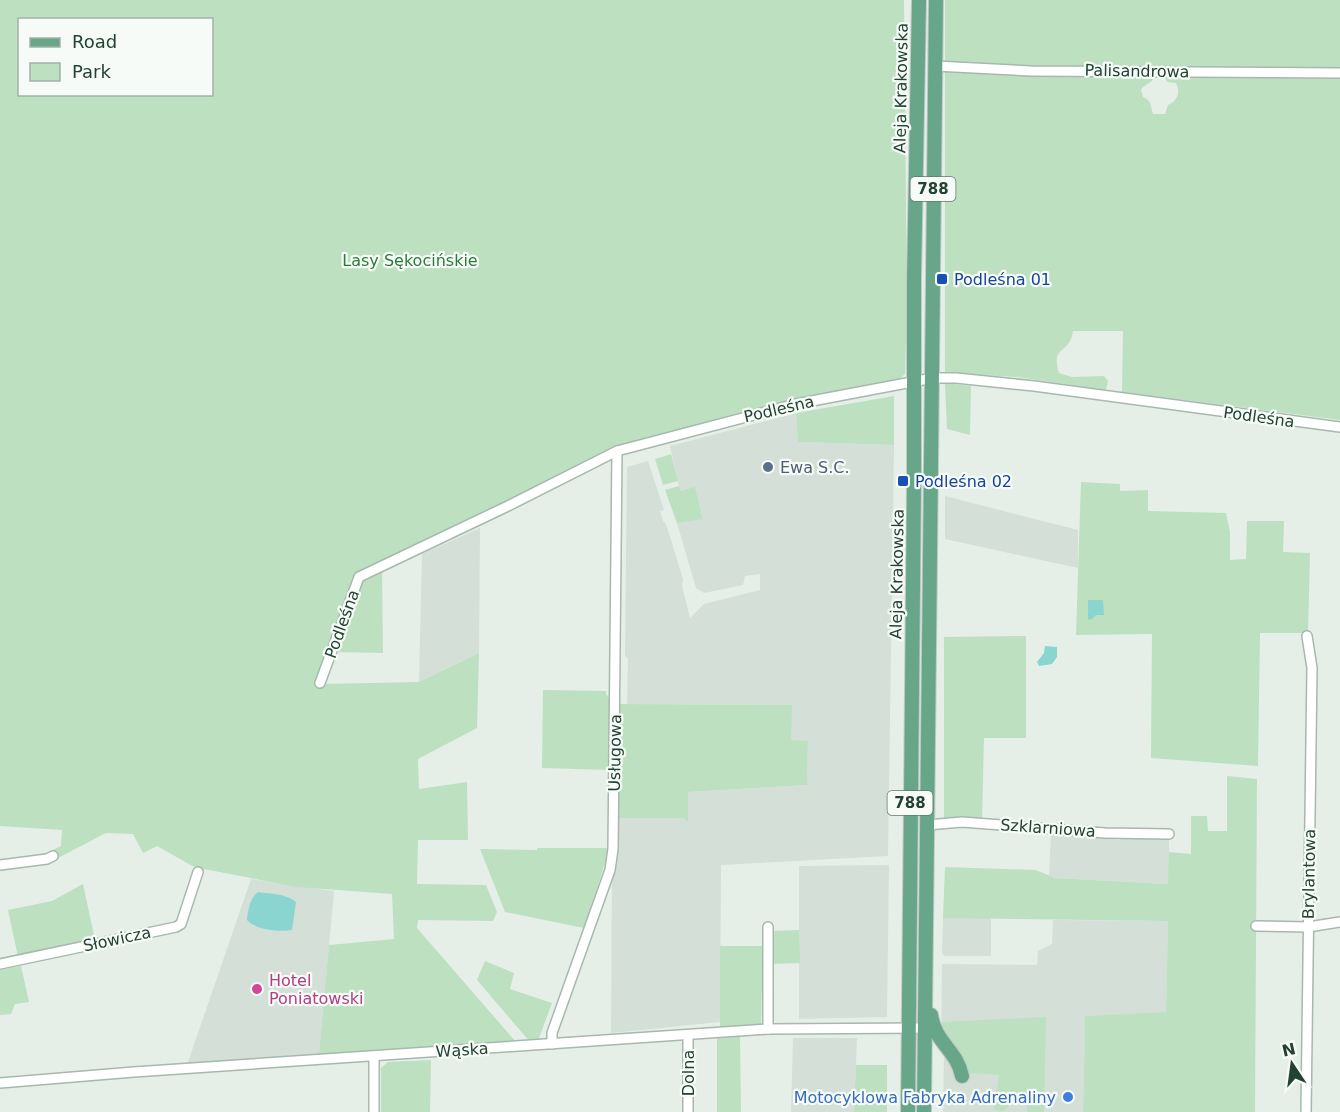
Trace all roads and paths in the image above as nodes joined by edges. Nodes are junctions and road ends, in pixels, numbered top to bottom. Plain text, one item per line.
1 (919, 0) edge
2 (936, 0) edge
3 (935, 66) junction
4 (1340, 73) edge
5 (933, 378) junction
6 (913, 383) junction
7 (1340, 427) edge
8 (617, 452) junction
9 (1307, 636) dead end
10 (320, 683) dead end
11 (927, 825) junction
12 (1169, 834) dead end
13 (53, 856) dead end
14 (0, 865) edge
15 (198, 872) dead end
16 (1340, 922) edge
17 (1256, 926) dead end
18 (768, 927) dead end
19 (1308, 927) junction
20 (0, 964) edge
21 (925, 993) junction
22 (908, 1028) junction
23 (925, 1028) junction
24 (768, 1029) junction
25 (688, 1035) junction
26 (552, 1044) junction
27 (374, 1056) junction
28 (962, 1076) dead end
29 (0, 1083) edge
30 (374, 1112) edge
31 (688, 1112) edge
32 (908, 1112) edge
33 (924, 1112) edge
34 (1306, 1112) edge

1 - 6 main road, Aleja Krakowska / 788
2 - 3 main road, Aleja Krakowska / 788
3 - 4 street, Palisandrowa
3 - 5 main road, Aleja Krakowska / 788
5 - 6 street, Podleśna
5 - 7 street, Podleśna
5 - 11 main road, Aleja Krakowska / 788
6 - 8 street, Podleśna
6 - 22 main road, Aleja Krakowska / 788
8 - 10 street, Podleśna
8 - 26 street, Usługowa
9 - 19 street, Brylantowa
11 - 12 street, Szklarniowa
11 - 21 main road, Aleja Krakowska / 788
13 - 14 street
15 - 20 street, Słowicza
16 - 19 street
17 - 19 street
18 - 24 street
19 - 34 street, Brylantowa
21 - 23 main road, Aleja Krakowska / 788
21 - 28 main road
22 - 23 street, Wąska
22 - 24 street, Wąska
22 - 32 main road, Aleja Krakowska / 788
23 - 33 main road, Aleja Krakowska / 788
24 - 25 street, Wąska
25 - 26 street, Wąska
25 - 31 street, Dolna
26 - 27 street, Wąska
27 - 29 street, Wąska
27 - 30 street

